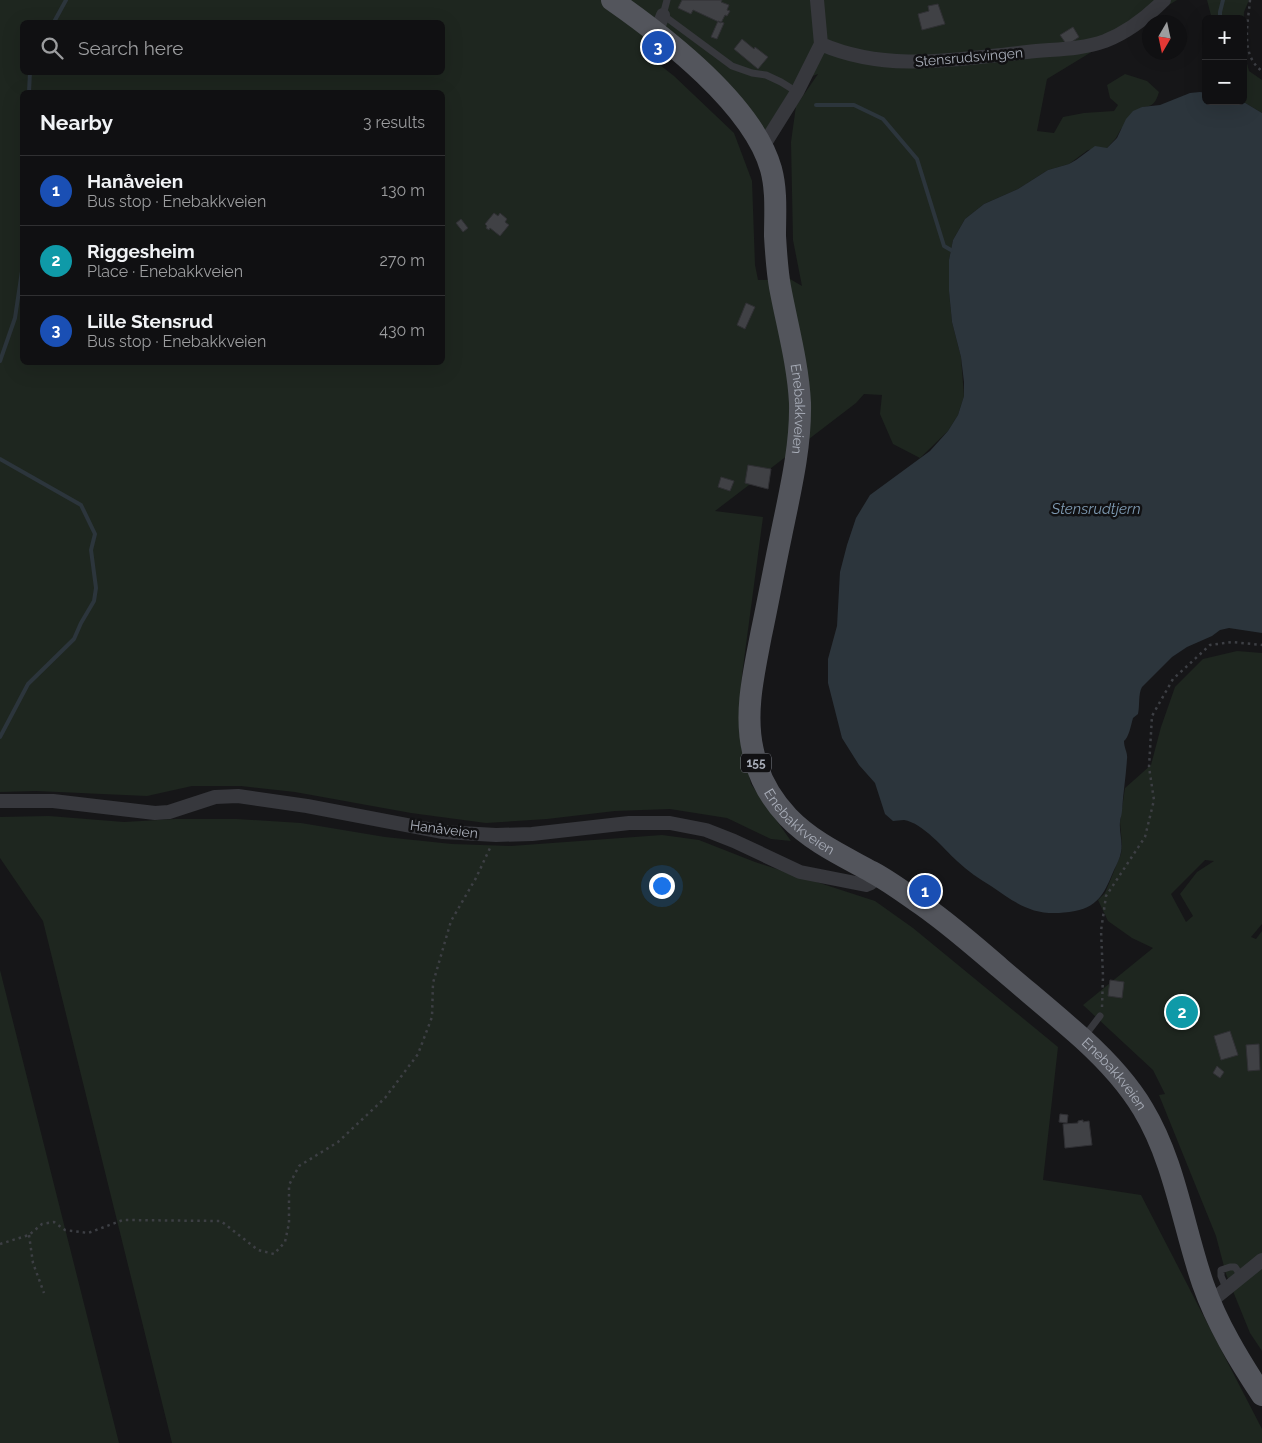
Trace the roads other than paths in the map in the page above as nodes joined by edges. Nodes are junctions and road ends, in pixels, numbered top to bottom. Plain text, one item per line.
1 (612, 0) edge
2 (667, 0) edge
3 (817, 0) edge
4 (1164, 0) edge
5 (660, 24) junction
6 (821, 44) junction
7 (797, 92) junction
8 (762, 148) junction
9 (0, 801) edge
10 (878, 875) junction
11 (1100, 1016) road end
12 (1082, 1039) junction
13 (1262, 1261) edge
14 (1218, 1295) junction
15 (1262, 1395) edge

1 - 5 main road, Enebakkveien / 155
2 - 5 lane
3 - 6 street
4 - 6 street, Stensrudsvingen
5 - 7 lane
5 - 8 main road, Enebakkveien / 155
6 - 7 street
7 - 8 street
8 - 10 main road, Enebakkveien / 155
9 - 10 street, Hanåveien
10 - 12 main road, Enebakkveien / 155
11 - 12 lane
12 - 14 main road, Enebakkveien / 155
13 - 14 street
14 - 15 main road, Enebakkveien / 155

